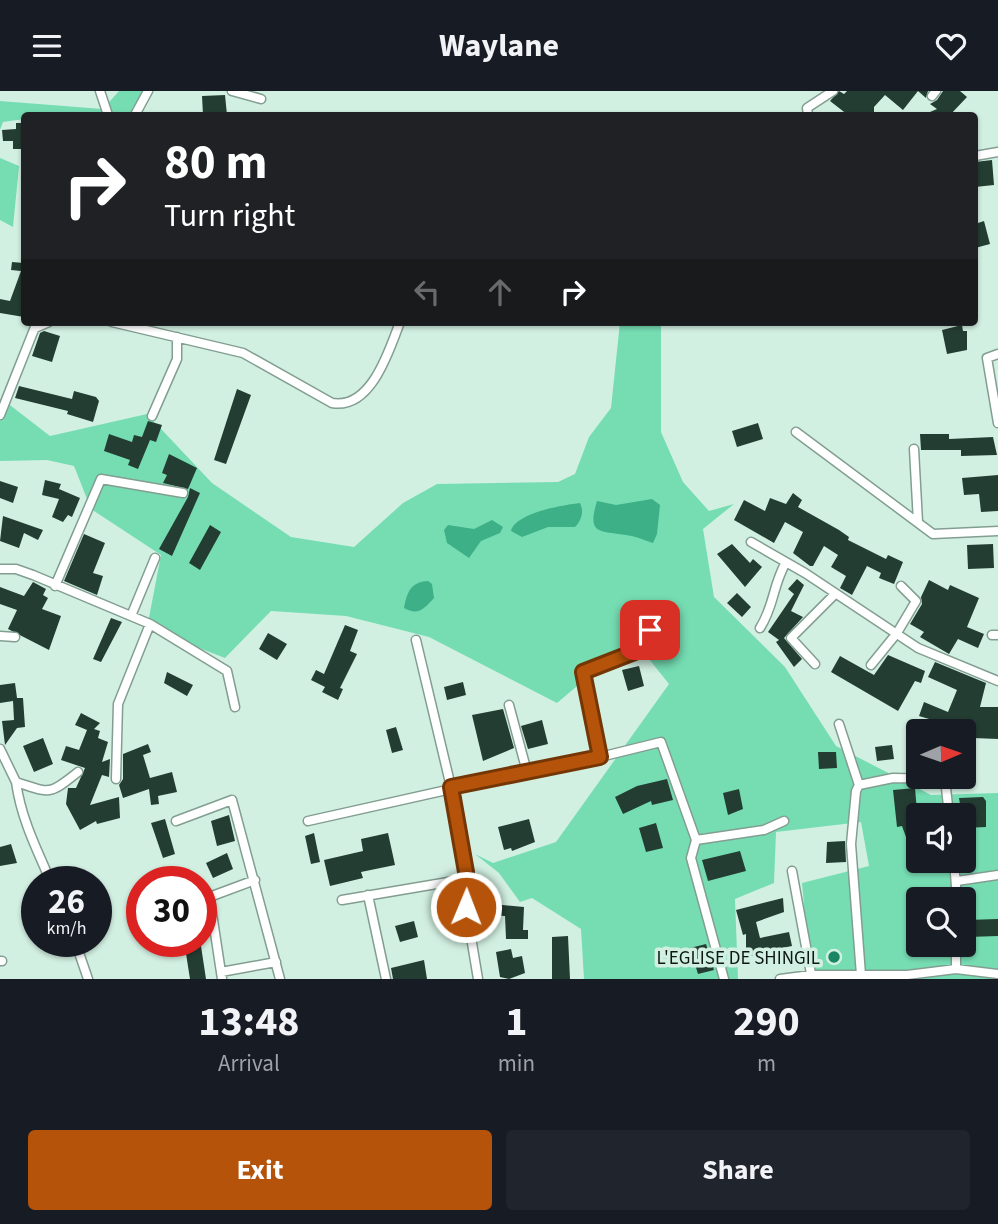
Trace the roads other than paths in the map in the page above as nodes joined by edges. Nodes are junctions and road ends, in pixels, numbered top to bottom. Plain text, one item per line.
1 (100, 91) edge
2 (148, 91) edge
3 (232, 91) edge
4 (833, 91) edge
5 (261, 99) dead end
6 (107, 112) edge
7 (137, 112) edge
8 (808, 112) edge
9 (998, 152) edge
10 (978, 155) edge
11 (36, 326) edge
12 (129, 326) edge
13 (398, 326) edge
14 (177, 337) junction
15 (998, 354) edge
16 (2, 403) edge
17 (0, 415) edge
18 (152, 416) dead end
19 (998, 423) edge
20 (796, 432) dead end
21 (914, 449) dead end
22 (183, 493) dead end
23 (918, 522) junction
24 (998, 531) edge
25 (751, 542) dead end
26 (155, 558) dead end
27 (786, 562) junction
28 (0, 569) edge
29 (55, 586) junction
30 (901, 586) dead end
31 (835, 594) junction
32 (659, 610) dead end
33 (131, 616) junction
34 (150, 624) junction
35 (760, 628) dead end
36 (897, 633) junction
37 (0, 636) edge
38 (15, 637) dead end
39 (416, 640) dead end
40 (814, 664) dead end
41 (871, 665) dead end
42 (998, 681) edge
43 (509, 705) dead end
44 (235, 707) dead end
45 (839, 724) dead end
46 (0, 749) edge
47 (600, 757) junction
48 (78, 772) dead end
49 (527, 772) junction
50 (116, 779) dead end
51 (16, 782) junction
52 (859, 785) junction
53 (451, 787) junction
54 (948, 803) edge
55 (176, 821) dead end
56 (308, 821) dead end
57 (784, 821) dead end
58 (696, 840) junction
59 (43, 866) edge
60 (792, 871) dead end
61 (956, 873) edge
62 (998, 875) edge
63 (466, 879) junction
64 (255, 880) junction
65 (957, 881) junction
66 (957, 887) edge
67 (369, 895) junction
68 (342, 900) dead end
69 (80, 957) edge
70 (956, 957) edge
71 (276, 962) junction
72 (956, 969) junction
73 (998, 974) edge
74 (222, 975) edge
75 (861, 975) junction
76 (812, 977) edge
77 (88, 979) edge
78 (280, 979) edge
79 (386, 979) edge
80 (478, 979) edge
81 (724, 979) edge
82 (780, 979) edge

1 - 6 street
2 - 7 street
3 - 5 street
4 - 8 street
9 - 10 street
11 - 16 street
12 - 14 street
13 - 14 street
14 - 18 street
15 - 19 street
16 - 17 street
20 - 23 street
21 - 23 street
22 - 29 street
23 - 24 street
25 - 27 street
26 - 33 street
27 - 31 street
27 - 35 street
28 - 29 street
29 - 33 street
30 - 36 street
31 - 36 street
31 - 40 street
32 - 47 street
33 - 34 street
34 - 44 street
34 - 50 street
36 - 41 street
36 - 42 street
37 - 38 street
39 - 53 street
43 - 49 street
45 - 52 street
46 - 51 street
47 - 49 street
47 - 58 street
48 - 51 street
49 - 53 street
51 - 59 street
52 - 54 street
52 - 75 street
53 - 56 street
53 - 63 street
55 - 64 street
57 - 58 street
58 - 81 street
60 - 76 street
61 - 65 street
62 - 65 street
63 - 67 street
63 - 80 street
64 - 71 street
64 - 74 street
65 - 66 street
67 - 68 street
67 - 79 street
69 - 77 street
70 - 72 street
71 - 74 street
71 - 78 street
72 - 73 street
72 - 75 street
75 - 76 street
76 - 82 street

